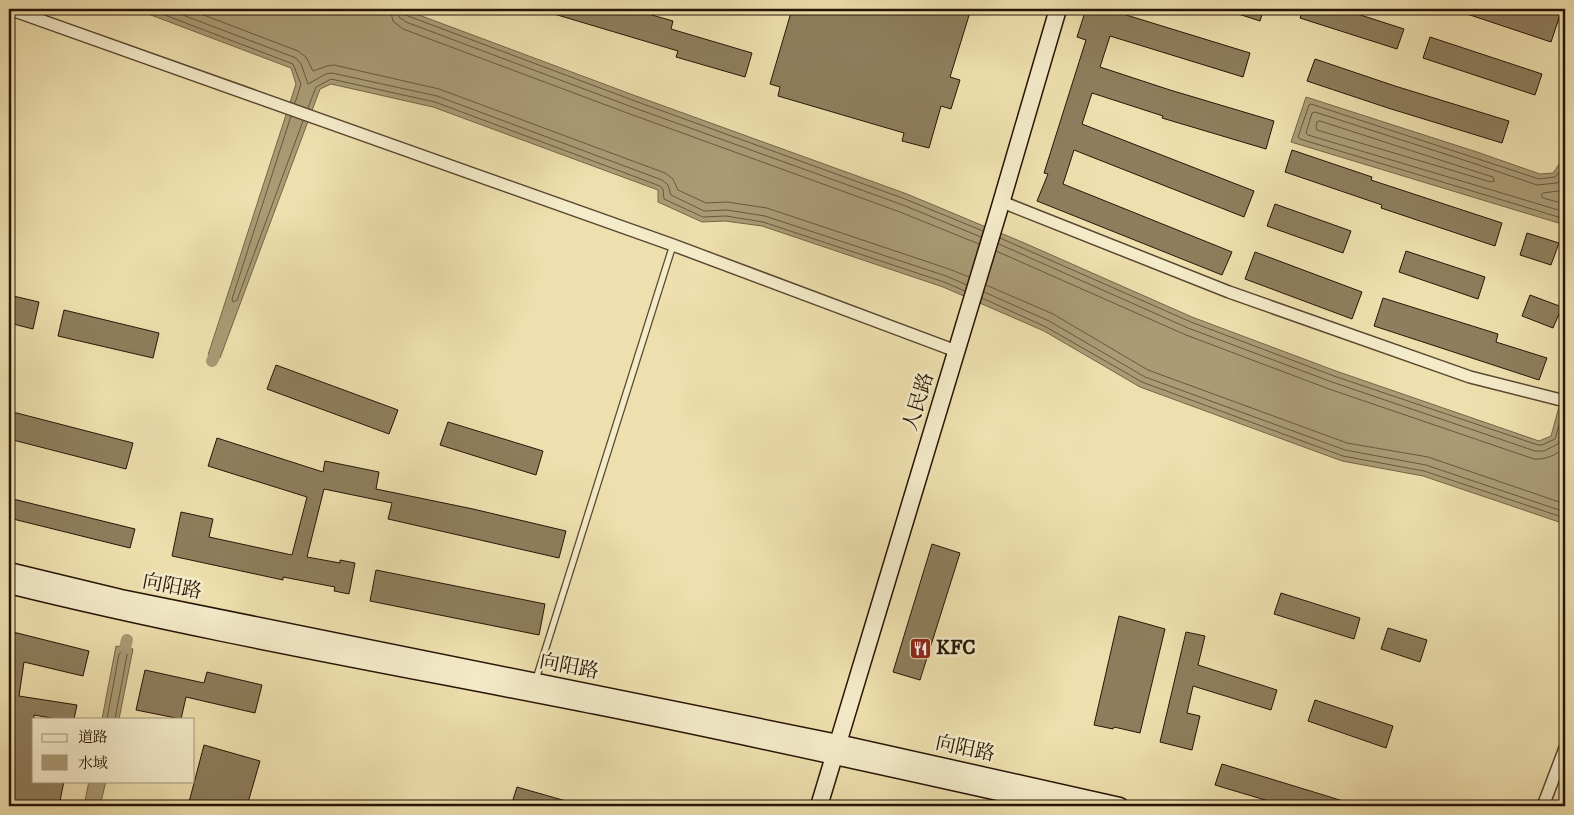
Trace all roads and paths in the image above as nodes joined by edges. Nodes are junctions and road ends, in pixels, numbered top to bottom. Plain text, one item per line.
1 (9, 9) edge
2 (1058, 9) edge
3 (1002, 202) junction
4 (673, 245) junction
5 (956, 351) junction
6 (1565, 401) edge
7 (9, 571) edge
8 (9, 585) edge
9 (535, 682) junction
10 (1565, 748) edge
11 (836, 750) junction
12 (819, 806) edge
13 (1062, 806) edge
14 (1120, 806) edge
15 (1543, 806) edge

1 - 4 street
2 - 3 street, 人民路
3 - 5 street, 人民路
3 - 6 street
4 - 5 street
4 - 9 lane
5 - 11 street, 人民路
7 - 9 street, 向阳路
8 - 11 street, 向阳路
9 - 11 street, 向阳路
10 - 15 street
11 - 12 street, 人民路
11 - 13 street, 向阳路
11 - 14 street, 向阳路

